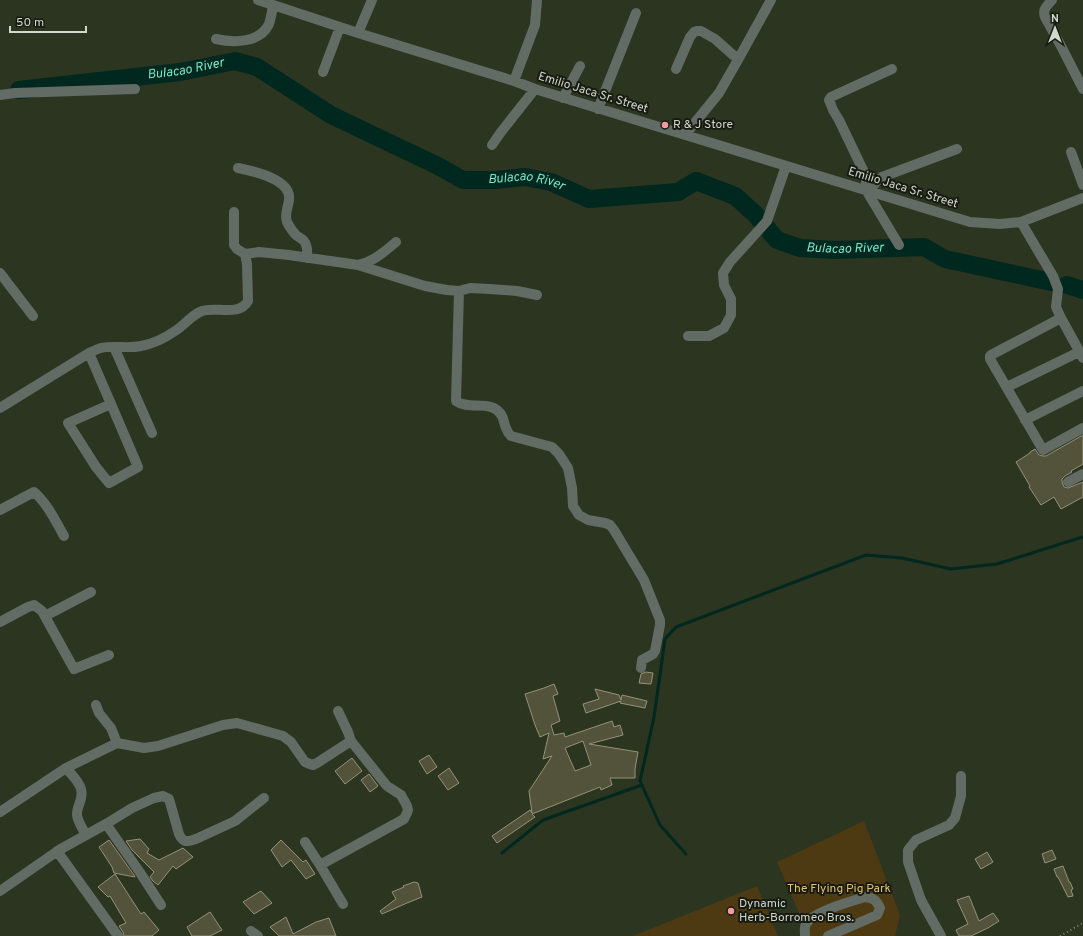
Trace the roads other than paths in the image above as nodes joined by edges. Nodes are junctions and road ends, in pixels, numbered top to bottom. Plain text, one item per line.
1 (258, 0) edge
2 (372, 0) edge
3 (537, 0) edge
4 (771, 0) edge
5 (1052, 0) edge
6 (273, 6) junction
7 (636, 13) dead end
8 (340, 27) junction
9 (358, 33) junction
10 (216, 39) dead end
11 (739, 58) junction
12 (580, 66) dead end
13 (676, 69) dead end
14 (892, 69) dead end
15 (323, 72) dead end
16 (514, 81) junction
17 (135, 89) dead end
18 (535, 89) junction
19 (1083, 90) edge
20 (0, 95) edge
21 (563, 98) junction
22 (598, 109) junction
23 (685, 135) junction
24 (492, 145) dead end
25 (957, 149) dead end
26 (1071, 152) dead end
27 (786, 166) junction
28 (238, 168) dead end
29 (1083, 185) edge
30 (868, 190) junction
31 (1083, 198) edge
32 (234, 212) dead end
33 (1021, 222) junction
34 (396, 242) dead end
35 (899, 245) dead end
36 (245, 254) junction
37 (307, 258) junction
38 (358, 265) junction
39 (0, 272) edge
40 (459, 291) junction
41 (537, 295) dead end
42 (33, 316) dead end
43 (1061, 318) junction
44 (688, 336) dead end
45 (114, 348) junction
46 (89, 352) junction
47 (1081, 355) edge
48 (1007, 387) junction
49 (1083, 390) edge
50 (111, 404) junction
51 (0, 408) edge
52 (1025, 420) junction
53 (1083, 428) edge
54 (152, 434) dead end
55 (1083, 474) edge
56 (1068, 482) dead end
57 (0, 510) edge
58 (64, 536) dead end
59 (91, 592) dead end
60 (45, 616) junction
61 (0, 622) edge
62 (109, 655) dead end
63 (641, 668) dead end
64 (96, 705) dead end
65 (338, 711) dead end
66 (351, 741) junction
67 (117, 743) junction
68 (66, 768) junction
69 (961, 776) dead end
70 (264, 798) dead end
71 (0, 812) edge
72 (106, 824) junction
73 (86, 835) junction
74 (305, 842) dead end
75 (57, 852) junction
76 (320, 865) junction
77 (0, 891) edge
78 (160, 904) dead end
79 (343, 904) dead end
80 (118, 936) edge
81 (805, 936) edge
82 (828, 936) edge
83 (941, 936) edge

1 - 6 street, Emilio Jaca Sr. Street
2 - 9 street
3 - 16 street
4 - 11 street
5 - 19 street
6 - 8 street, Emilio Jaca Sr. Street
6 - 10 street
7 - 22 street
8 - 9 street, Emilio Jaca Sr. Street
8 - 15 street
9 - 16 street, Emilio Jaca Sr. Street
11 - 13 street
11 - 23 street
12 - 21 street
14 - 30 street
16 - 18 street, Emilio Jaca Sr. Street
17 - 20 street
18 - 21 street, Emilio Jaca Sr. Street
18 - 24 street
21 - 22 street, Emilio Jaca Sr. Street
22 - 23 street, Emilio Jaca Sr. Street
23 - 27 street, Emilio Jaca Sr. Street
25 - 30 street
26 - 29 street
27 - 30 street, Emilio Jaca Sr. Street
27 - 44 street
28 - 37 street
30 - 33 street, Emilio Jaca Sr. Street
30 - 35 street
31 - 33 street, Emilio Jaca Sr. Street
32 - 36 street
33 - 43 street
34 - 38 street
36 - 37 street
36 - 45 street
37 - 38 street
38 - 40 street
39 - 42 street
40 - 41 street
40 - 63 street
43 - 47 street
43 - 48 street
45 - 46 street
45 - 54 street
46 - 50 street
46 - 51 street
47 - 48 street
48 - 52 street
49 - 52 street
50 - 50 street
52 - 53 street
55 - 56 street
57 - 58 street
59 - 60 street
60 - 61 street
60 - 62 street
64 - 67 street
65 - 66 street
66 - 67 street
66 - 76 street
67 - 68 street
68 - 71 street
68 - 73 street
69 - 83 street
70 - 72 street
72 - 73 street
72 - 78 street
73 - 75 street
74 - 76 street
75 - 77 street
75 - 80 street
76 - 79 street
81 - 82 street

